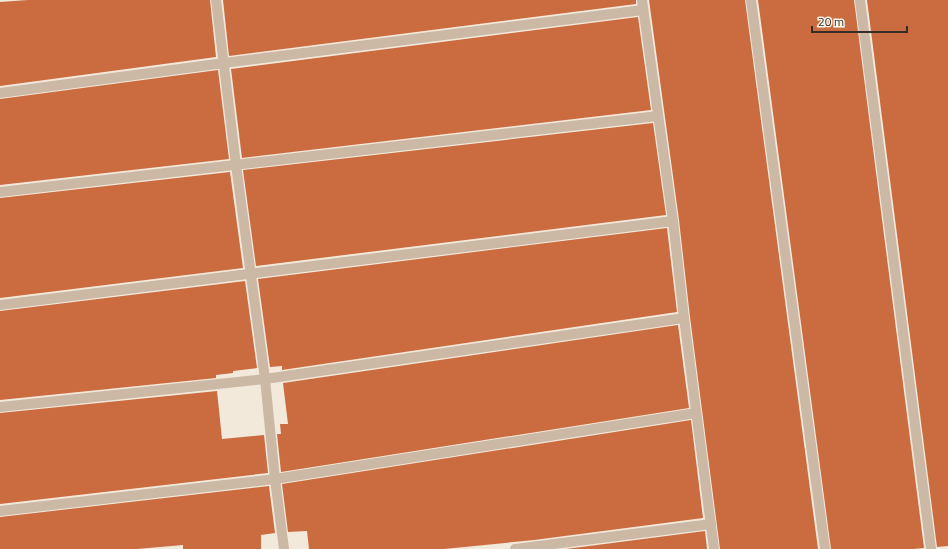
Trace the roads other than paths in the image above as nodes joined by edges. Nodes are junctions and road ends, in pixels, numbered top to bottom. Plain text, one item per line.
1 (216, 0) edge
2 (751, 0) edge
3 (860, 0) edge
4 (643, 5) edge
5 (224, 63) junction
6 (0, 94) edge
7 (658, 116) junction
8 (236, 165) junction
9 (0, 192) edge
10 (674, 221) junction
11 (252, 274) junction
12 (0, 306) edge
13 (684, 318) junction
14 (265, 379) junction
15 (0, 407) edge
16 (696, 413) junction
17 (275, 479) junction
18 (0, 511) edge
19 (711, 524) junction
20 (284, 549) edge
21 (516, 549) edge
22 (714, 549) edge
23 (825, 549) edge
24 (931, 549) edge

1 - 5 street
2 - 23 street
3 - 24 street
4 - 5 street
4 - 7 street
5 - 6 street
5 - 8 street
7 - 8 street
7 - 10 street
8 - 9 street
8 - 11 street
10 - 11 street
10 - 13 street
11 - 12 street
11 - 14 street
13 - 14 street
13 - 16 street
14 - 15 street
14 - 17 street
16 - 17 street
16 - 19 street
17 - 18 street
17 - 20 street
19 - 21 street
19 - 22 street

